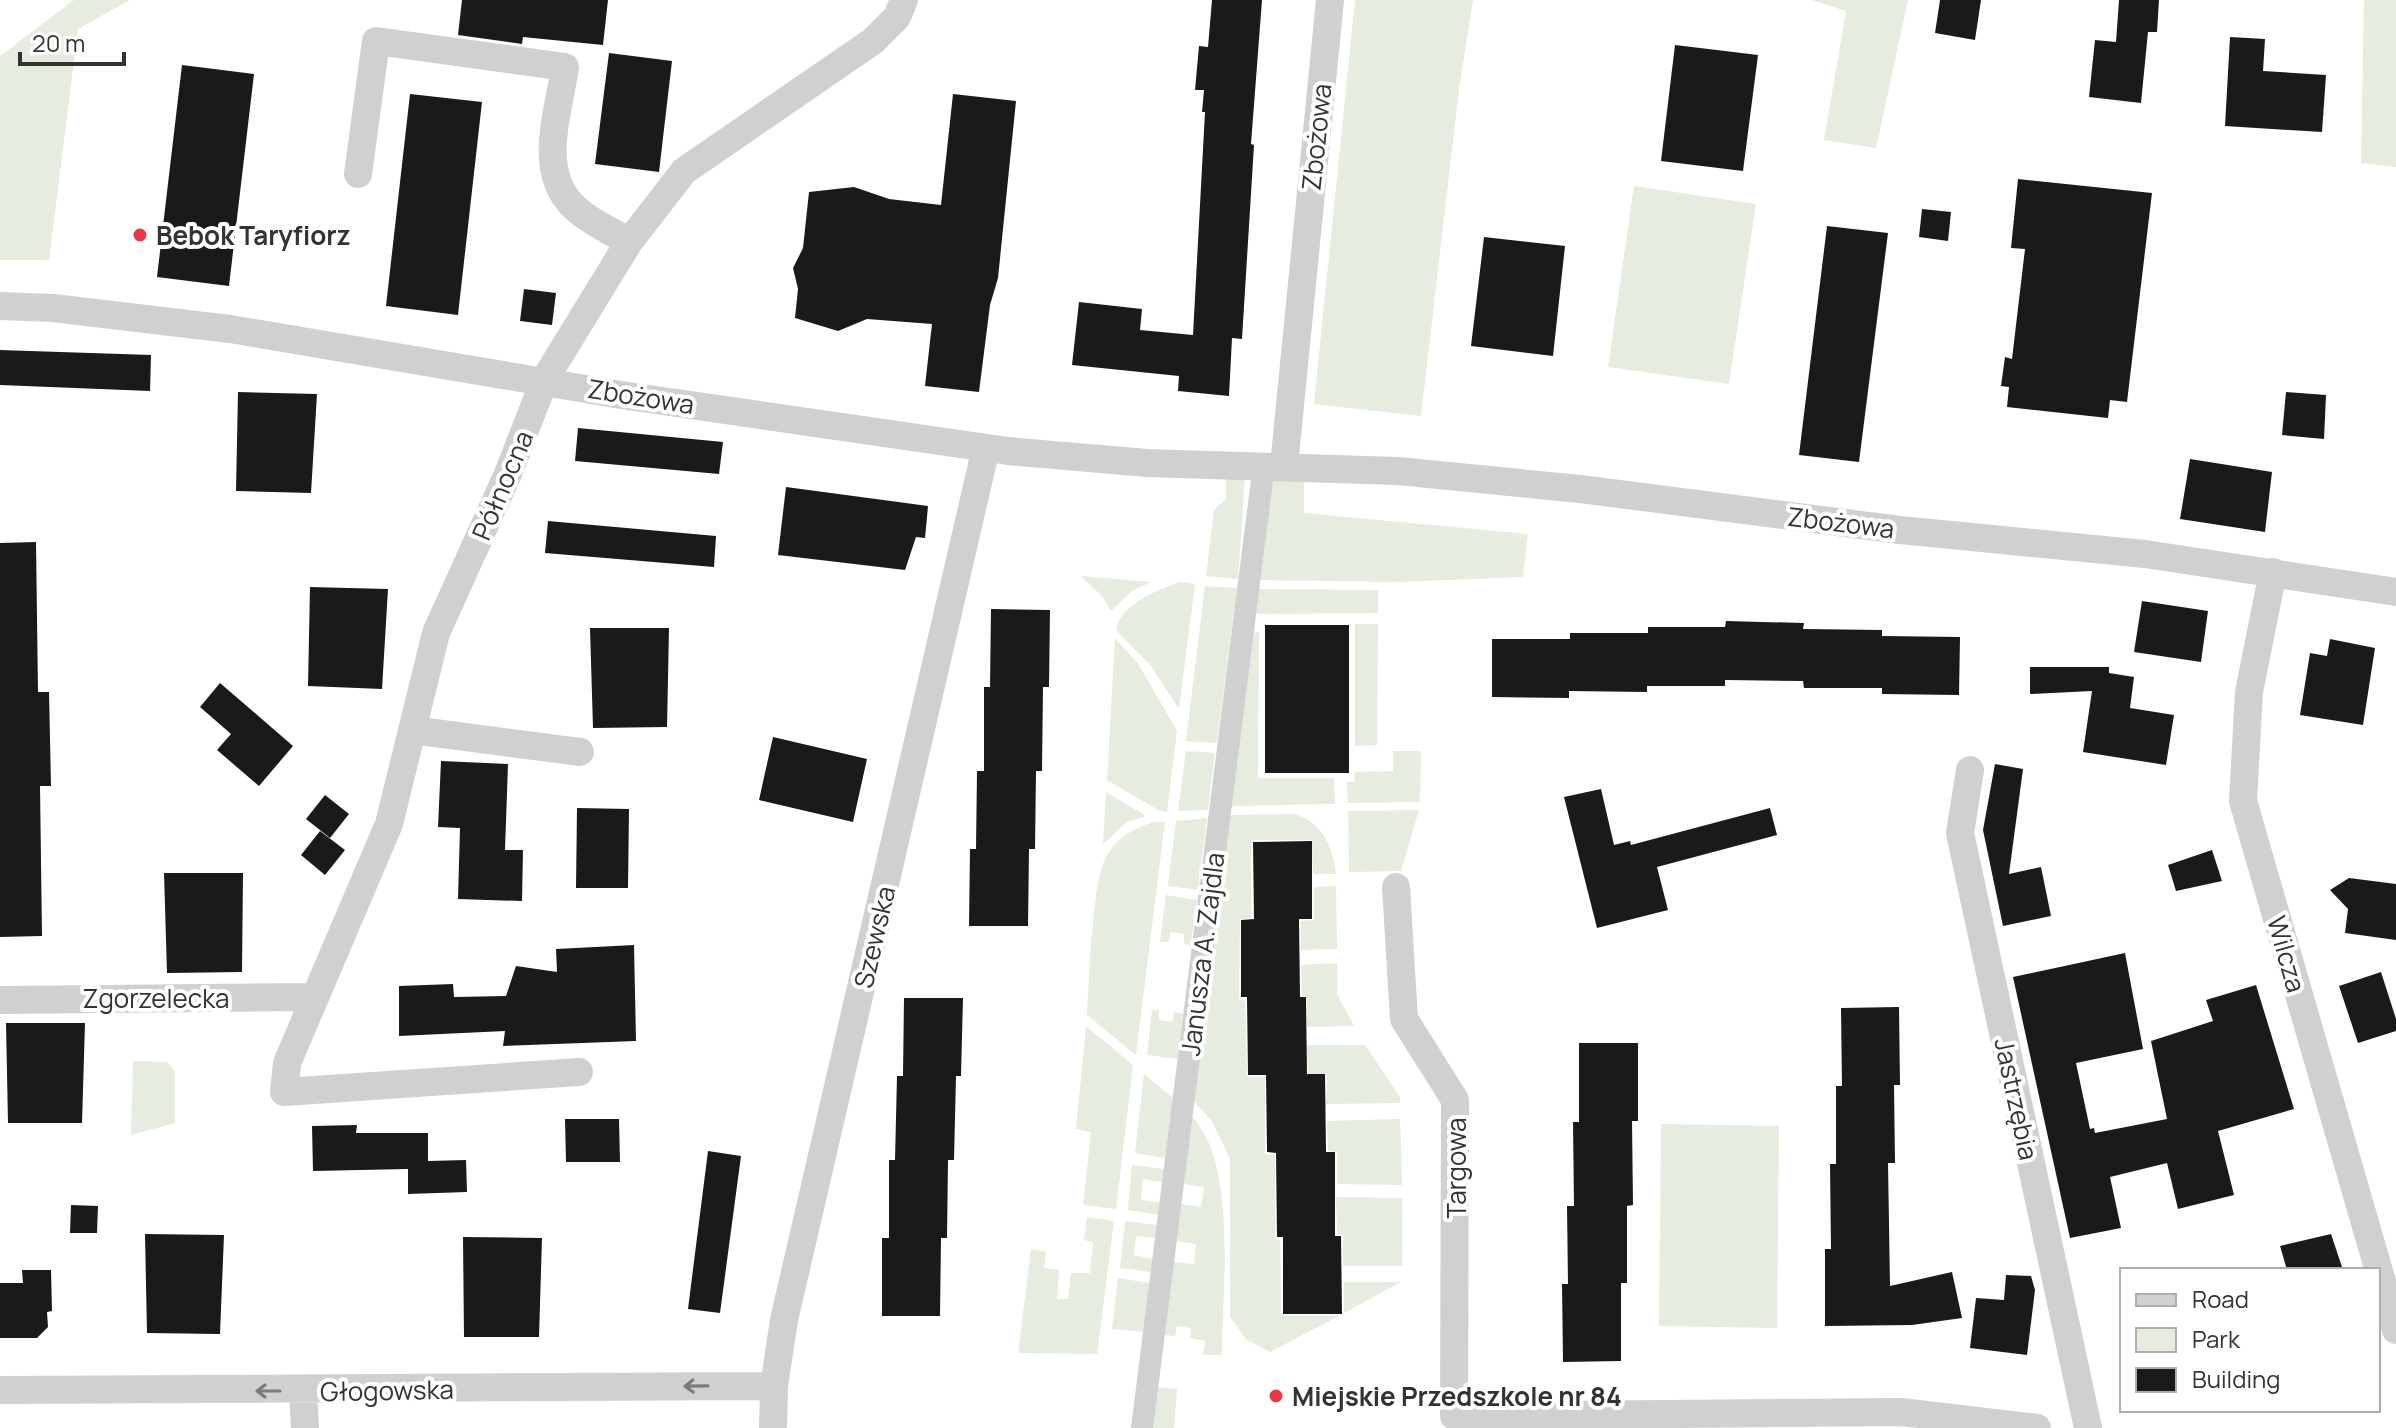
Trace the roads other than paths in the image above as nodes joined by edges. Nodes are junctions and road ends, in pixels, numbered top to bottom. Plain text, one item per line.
1 (904, 0) edge
2 (1330, 0) edge
3 (358, 174) dead end
4 (629, 242) junction
5 (0, 306) edge
6 (545, 379) junction
7 (986, 448) junction
8 (1273, 473) junction
9 (2273, 572) junction
10 (2396, 592) edge
11 (412, 730) junction
12 (580, 752) dead end
13 (1970, 770) dead end
14 (1396, 887) dead end
15 (313, 997) junction
16 (0, 1000) edge
17 (579, 1072) dead end
18 (2378, 1268) edge
19 (2380, 1275) edge
20 (2396, 1330) edge
21 (774, 1386) junction
22 (0, 1390) edge
23 (303, 1391) junction
24 (305, 1428) edge
25 (773, 1428) edge
26 (1142, 1428) edge
27 (2037, 1428) edge
28 (2088, 1428) edge

1 - 4 street, Północna
2 - 8 street, Zbożowa
3 - 4 street
4 - 6 street, Północna
5 - 6 street, Zbożowa
6 - 7 street, Zbożowa
6 - 11 street, Północna
7 - 8 street, Zbożowa
7 - 21 street, Szewska
8 - 9 street, Zbożowa
8 - 26 street, Janusza A. Zajdla
9 - 10 street, Zbożowa
9 - 18 street, Wilcza
11 - 12 street
11 - 15 street, Północna
13 - 28 street, Jastrzębia
14 - 27 street, Targowa
15 - 16 street, Zgorzelecka
15 - 17 street, Północna
19 - 20 street, Wilcza
21 -> 23 street, Głogowska
21 - 25 street, Szewska
23 -> 22 street, Głogowska
23 - 24 street

